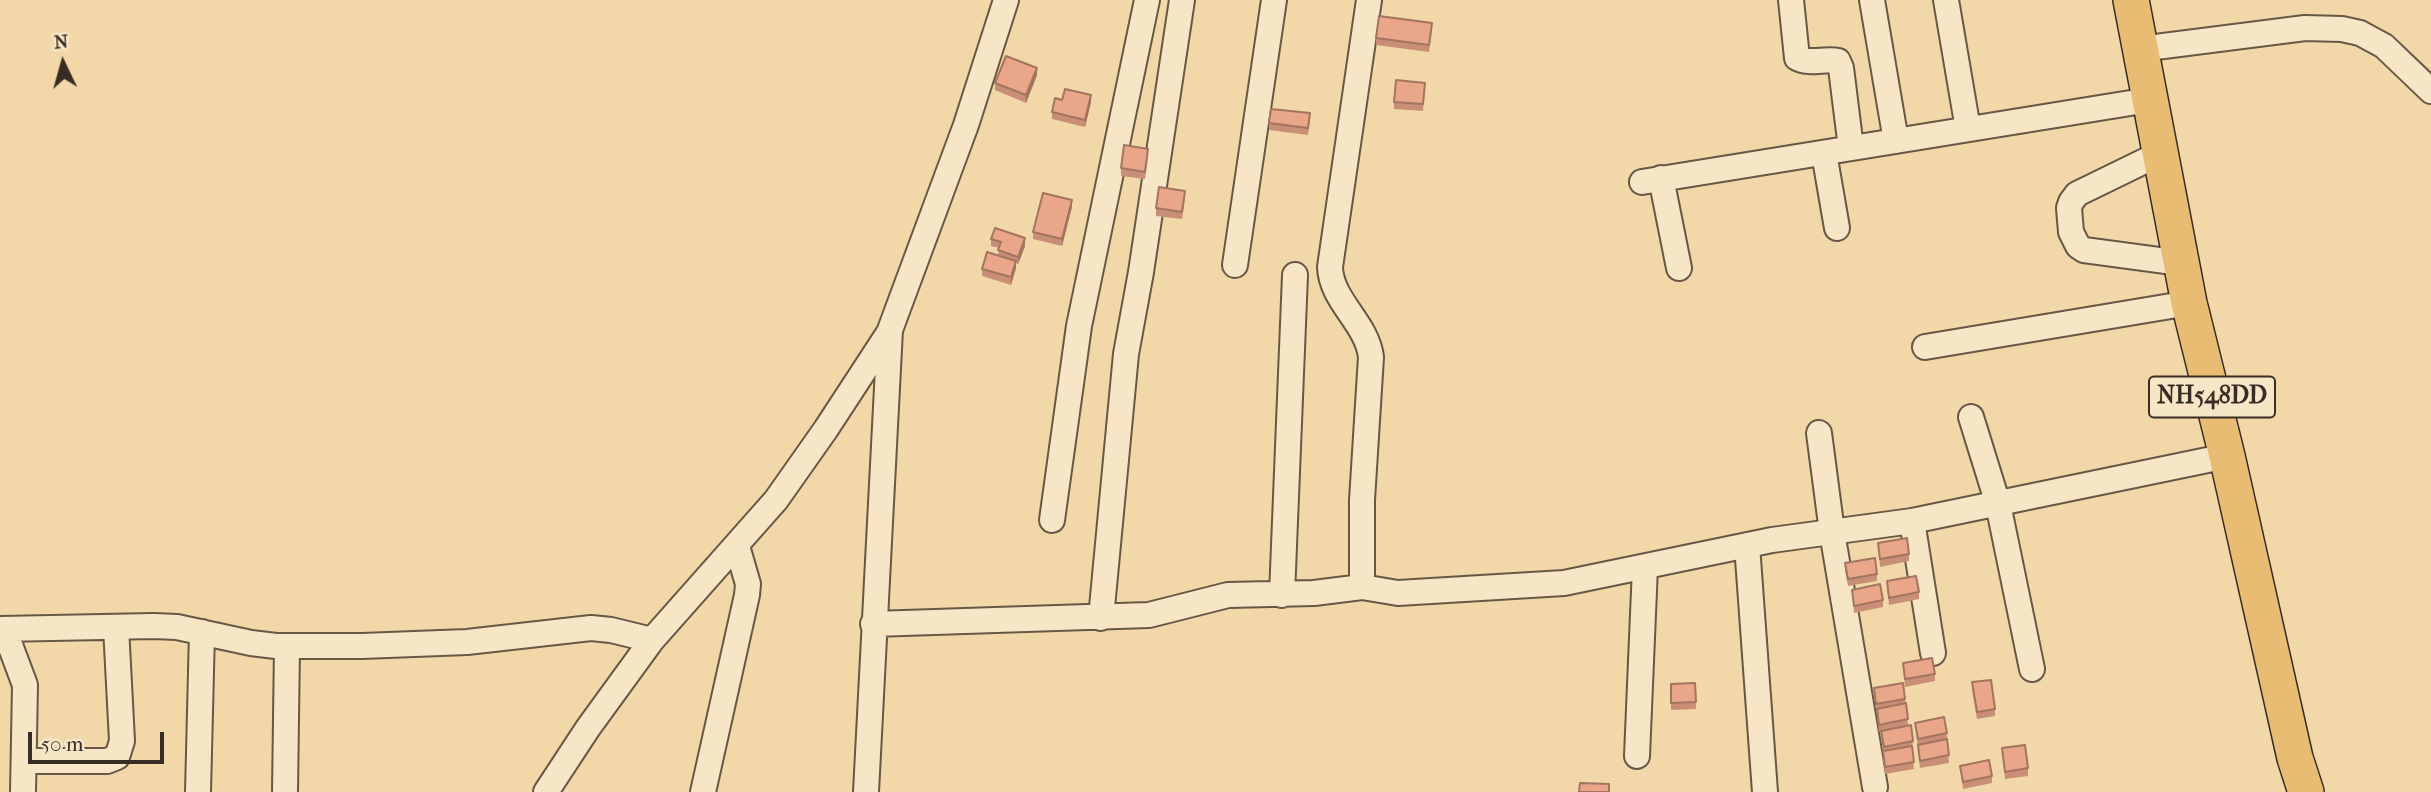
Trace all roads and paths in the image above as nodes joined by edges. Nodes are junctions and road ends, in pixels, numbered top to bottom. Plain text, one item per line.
1 (1006, 0) edge
2 (1147, 0) edge
3 (1182, 0) edge
4 (1274, 0) edge
5 (1369, 0) edge
6 (1791, 0) edge
7 (1872, 0) edge
8 (1946, 0) edge
9 (2131, 0) edge
10 (2140, 49) junction
11 (2431, 91) edge
12 (2149, 100) junction
13 (1968, 129) junction
14 (1896, 141) junction
15 (1851, 148) junction
16 (1824, 153) junction
17 (2159, 154) junction
18 (1837, 228) dead end
19 (2181, 263) junction
20 (1235, 265) dead end
21 (1679, 268) dead end
22 (1294, 275) dead end
23 (2189, 303) junction
24 (890, 330) junction
25 (1925, 347) dead end
26 (1971, 416) dead end
27 (1819, 433) dead end
28 (2227, 456) junction
29 (1998, 504) junction
30 (1052, 520) dead end
31 (1912, 521) junction
32 (1832, 532) junction
33 (1747, 545) junction
34 (737, 546) junction
35 (1645, 567) junction
36 (1362, 587) junction
37 (1282, 594) junction
38 (1101, 618) junction
39 (873, 624) junction
40 (116, 627) junction
41 (2, 629) edge
42 (202, 632) junction
43 (652, 640) junction
44 (287, 646) junction
45 (1933, 653) dead end
46 (2032, 670) dead end
47 (1637, 756) dead end
48 (24, 761) junction
49 (1875, 787) dead end
50 (23, 792) edge
51 (198, 792) edge
52 (285, 792) edge
53 (546, 792) edge
54 (703, 792) edge
55 (866, 792) edge
56 (1765, 792) edge
57 (2306, 792) edge

1 - 24 street
2 - 30 street
3 - 38 street
4 - 20 street
5 - 36 street
6 - 15 street
7 - 14 street
8 - 13 street
9 - 10 highway, NH548DD
10 - 11 street
10 - 12 highway, NH548DD
12 - 13 street
12 - 17 highway, NH548DD
13 - 14 street
14 - 15 street
15 - 16 street
16 - 18 street
16 - 21 street
17 - 19 highway, NH548DD
17 - 19 street
19 - 23 highway, NH548DD
22 - 37 street
23 - 25 street
23 - 28 highway, NH548DD
24 - 34 street
24 - 39 street
26 - 29 street
27 - 32 street
28 - 29 street
28 - 57 highway, NH548DD
29 - 31 street
29 - 46 street
31 - 32 street
31 - 45 street
32 - 33 street
32 - 49 street
33 - 35 street
33 - 56 street
34 - 43 street
34 - 54 street
35 - 36 street
35 - 47 street
36 - 37 street
37 - 38 street
38 - 39 street
39 - 55 street
40 - 41 street
40 - 42 street
40 - 48 street
41 - 48 street
42 - 44 street
42 - 51 street
43 - 44 street
43 - 53 street
44 - 52 street
48 - 50 street

